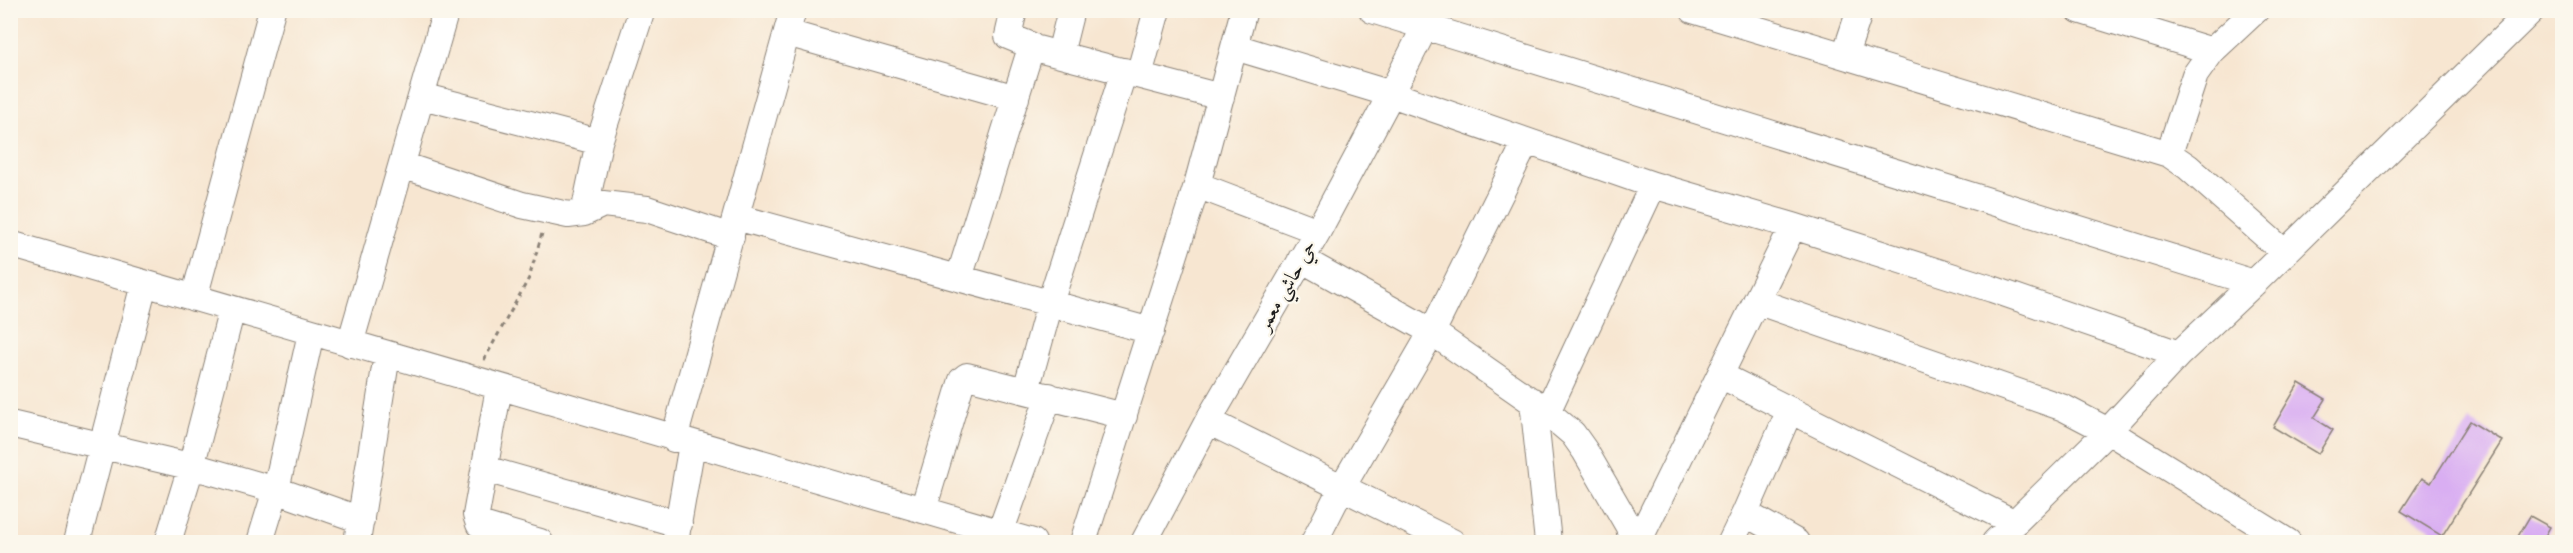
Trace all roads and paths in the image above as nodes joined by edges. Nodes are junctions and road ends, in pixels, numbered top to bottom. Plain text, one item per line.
1 (272, 10) edge
2 (446, 10) edge
3 (642, 10) edge
4 (1014, 10) edge
5 (1071, 10) edge
6 (1157, 10) edge
7 (1244, 10) edge
8 (1372, 10) edge
9 (1693, 10) edge
10 (1860, 10) edge
11 (2079, 10) edge
12 (2256, 10) edge
13 (2532, 10) edge
14 (789, 17) edge
15 (1425, 27) junction
16 (1030, 47) junction
17 (1234, 47) junction
18 (2212, 51) junction
19 (1060, 54) junction
20 (1845, 55) junction
21 (1131, 73) junction
22 (1391, 94) junction
23 (422, 96) junction
24 (1221, 97) junction
25 (1016, 98) junction
26 (599, 142) junction
27 (1526, 142) junction
28 (2169, 154) junction
29 (402, 165) junction
30 (1653, 185) junction
31 (1197, 186) junction
32 (549, 211) junction
33 (584, 213) junction
34 (1793, 226) junction
35 (733, 227) junction
36 (1318, 231) junction
37 (10, 244) edge
38 (2285, 253) junction
39 (1301, 259) junction
40 (959, 278) junction
41 (2254, 283) junction
42 (144, 284) junction
43 (194, 298) junction
44 (1756, 301) junction
45 (1050, 303) junction
46 (232, 309) junction
47 (1151, 331) junction
48 (1432, 332) junction
49 (311, 333) junction
50 (350, 344) junction
51 (2179, 354) junction
52 (387, 355) junction
53 (1720, 375) junction
54 (473, 380) junction
55 (499, 388) junction
56 (1038, 393) junction
57 (1540, 407) junction
58 (1790, 410) junction
59 (1124, 416) junction
60 (1208, 421) junction
61 (10, 424) edge
62 (2108, 431) junction
63 (683, 441) junction
64 (103, 446) junction
65 (191, 466) junction
66 (485, 469) junction
67 (1341, 489) junction
68 (276, 490) junction
69 (923, 510) junction
70 (1745, 513) junction
71 (2015, 523) junction
72 (359, 531) edge
73 (677, 533) edge
74 (1000, 533) junction
75 (77, 543) edge
76 (168, 543) edge
77 (260, 543) edge
78 (540, 543) edge
79 (1033, 543) edge
80 (1083, 543) edge
81 (1144, 543) edge
82 (1314, 543) edge
83 (1452, 543) edge
84 (1548, 543) edge
85 (1632, 543) edge
86 (1638, 543) edge
87 (1731, 543) edge
88 (1796, 543) edge
89 (1995, 543) edge
90 (2288, 543) edge

1 - 43 street
2 - 23 street
3 - 26 street
4 - 16 street
5 - 19 street
6 - 21 street
7 - 17 street
8 - 15 street
9 - 20 street
10 - 20 street
11 - 18 street
12 - 18 street
13 - 38 street
14 - 25 street
14 - 35 street
15 - 22 street, حي حاشي معمر
15 - 41 street
16 - 19 street
16 - 25 street
17 - 22 street
17 - 24 street
18 - 28 street
19 - 21 street
20 - 28 street
21 - 24 street
21 - 45 street
22 - 27 street
22 - 36 street, حي حاشي معمر
23 - 26 street
23 - 29 street
24 - 31 street
25 - 40 street
26 - 33 street
27 - 30 street
27 - 48 street
28 - 38 street
29 - 32 street
29 - 50 street
30 - 34 street
30 - 57 street
31 - 36 street
31 - 47 street
32 - 33 street
32 - 54 path
33 - 35 street
34 - 44 street
34 - 51 street
35 - 40 street
35 - 63 street
36 - 39 street, حي حاشي معمر
37 - 42 street
38 - 41 street
39 - 48 street
39 - 60 street, حي حاشي معمر
40 - 45 street
41 - 51 street
42 - 43 street
42 - 64 street
43 - 46 street
44 - 53 street
44 - 62 street
45 - 47 street
45 - 56 street
46 - 49 street
46 - 65 street
47 - 59 street
48 - 57 street
48 - 67 street
49 - 50 street
49 - 68 street
50 - 52 street
51 - 62 street
52 - 54 street
52 - 72 street
53 - 58 street
53 - 86 street
54 - 55 street
55 - 63 street
55 - 66 street
56 - 59 street
56 - 69 street
56 - 74 street
57 - 84 street
57 - 85 street
58 - 70 street
58 - 71 street
59 - 80 street
60 - 67 street
60 - 81 street, حي حاشي معمر
61 - 64 street
62 - 71 street
62 - 90 street
63 - 69 street
63 - 73 street
64 - 65 street
64 - 75 street
65 - 68 street
65 - 76 street
66 - 73 street
66 - 78 street
67 - 82 street
67 - 83 street
68 - 72 street
68 - 77 street
69 - 74 street
70 - 87 street
70 - 88 street
71 - 89 street
74 - 79 street

